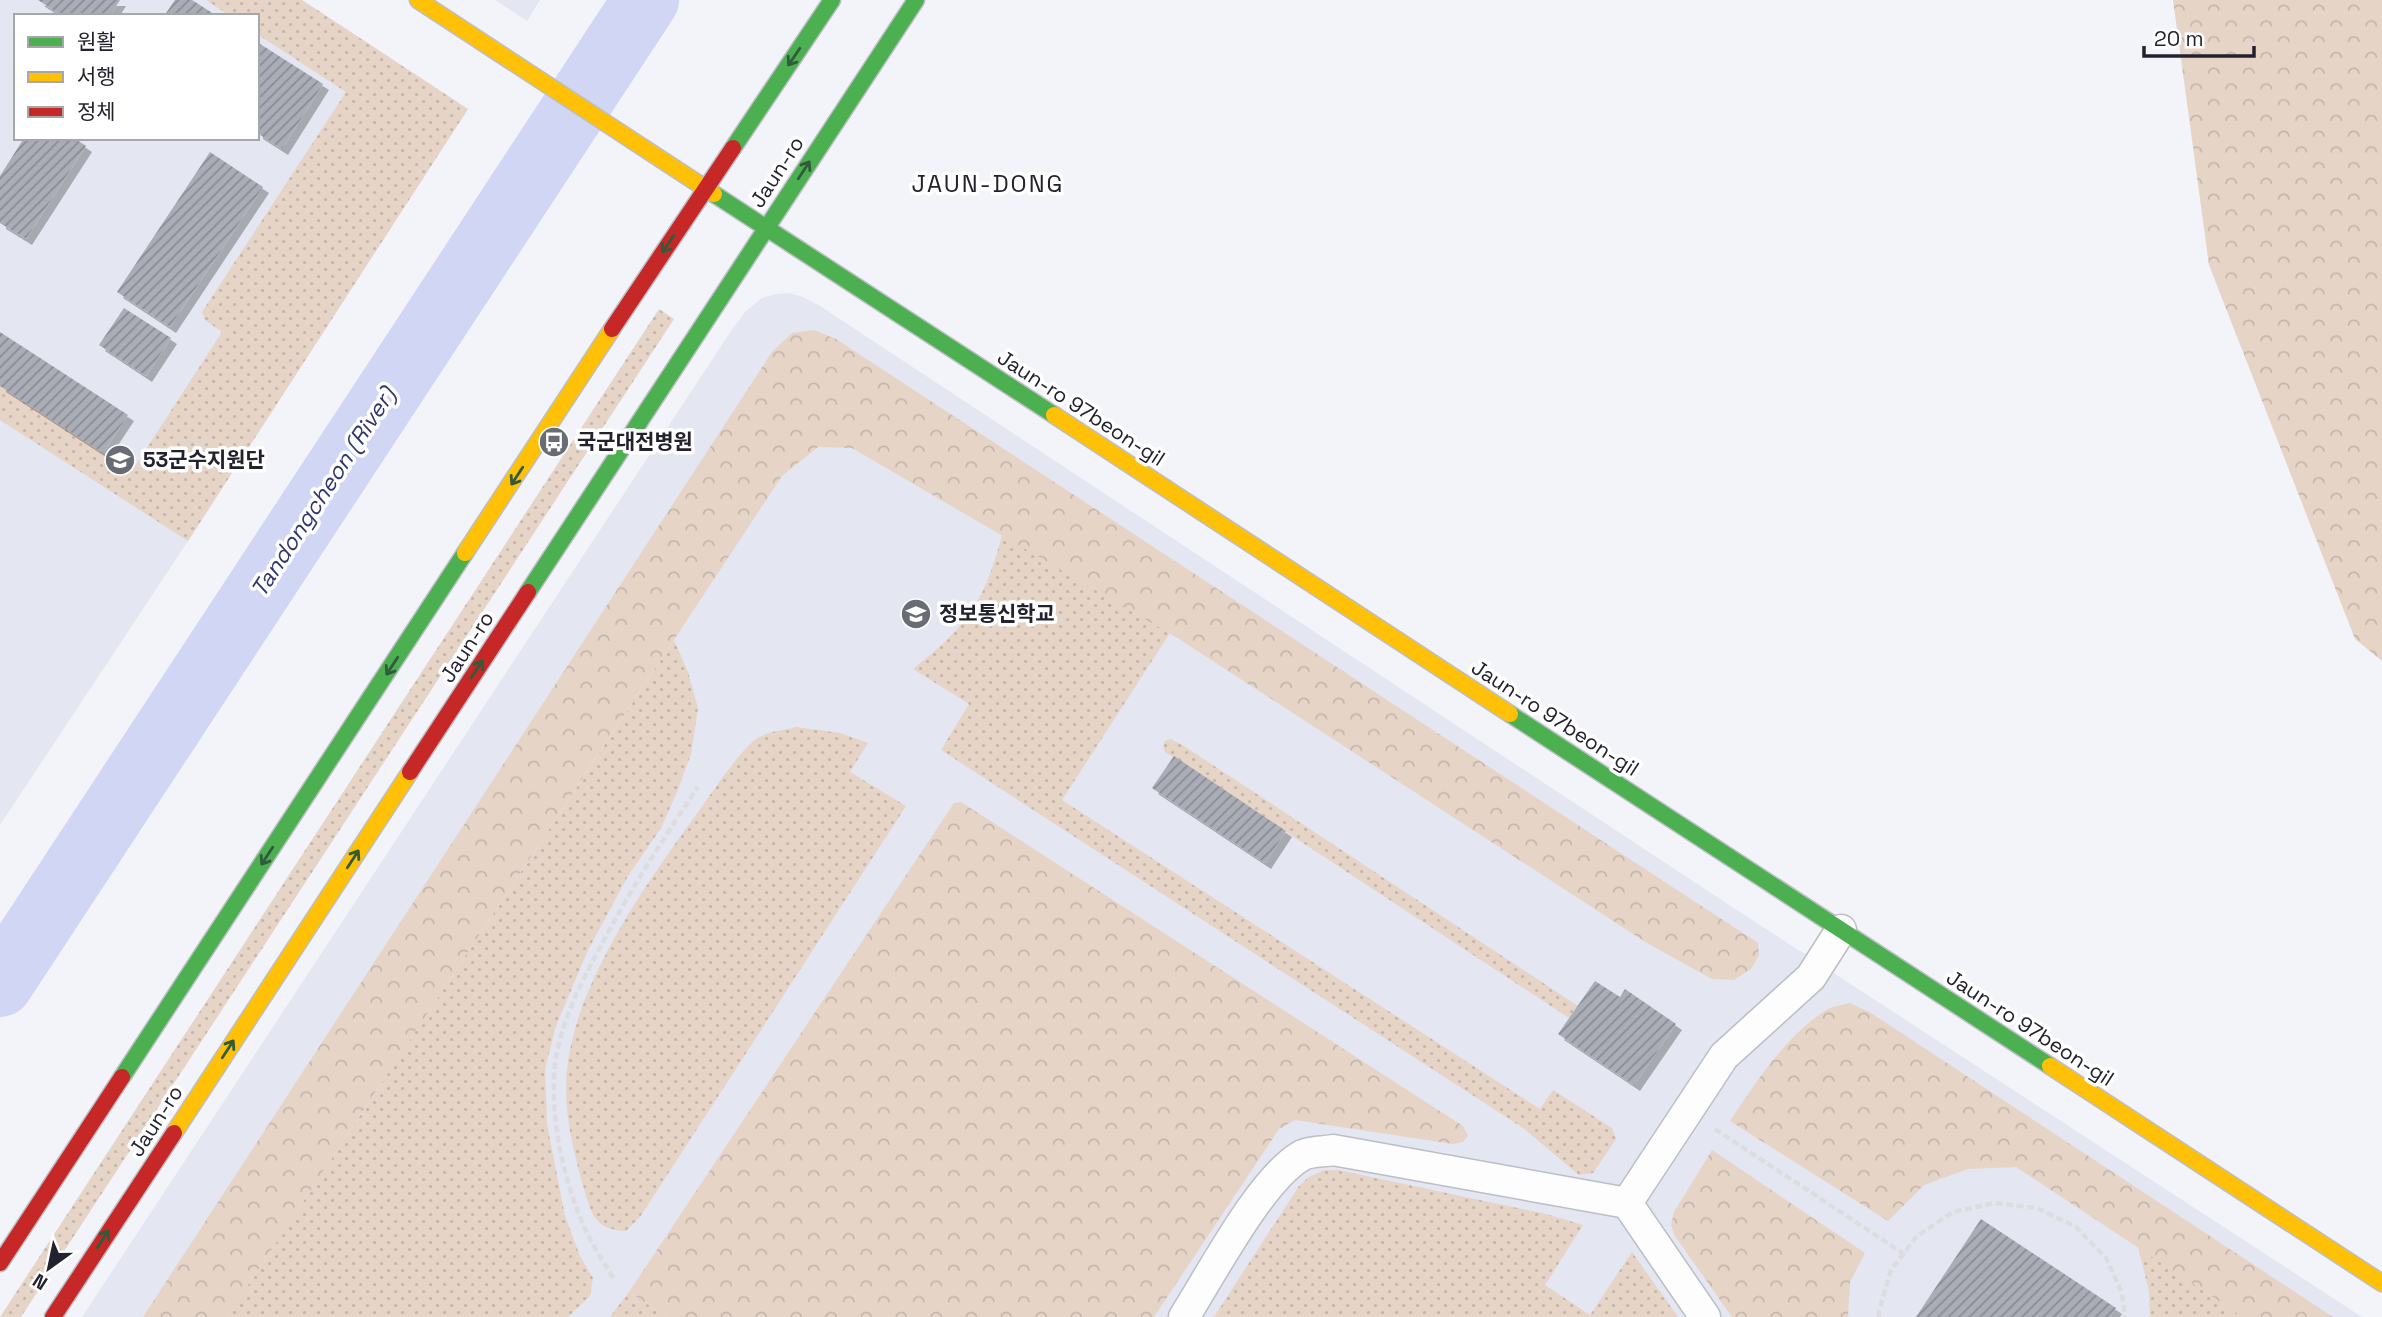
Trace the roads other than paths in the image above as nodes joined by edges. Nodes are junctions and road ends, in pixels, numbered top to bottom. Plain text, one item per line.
1 (418, 0) edge
2 (832, 0) edge
3 (916, 0) edge
4 (706, 188) junction
5 (766, 227) junction
6 (1841, 930) junction
7 (1627, 1203) junction
8 (0, 1264) edge
9 (2382, 1283) edge
10 (52, 1317) edge
11 (1184, 1317) edge
12 (1705, 1317) edge

1 - 4 street, Jaun-ro 97beon-gil
2 -> 4 street
5 -> 3 street, Jaun-ro
4 - 5 street, Jaun-ro 97beon-gil
4 -> 8 street
5 - 6 street, Jaun-ro 97beon-gil
10 -> 5 street, Jaun-ro
6 - 7 street
6 - 9 street, Jaun-ro 97beon-gil
7 - 11 street
7 - 12 street

